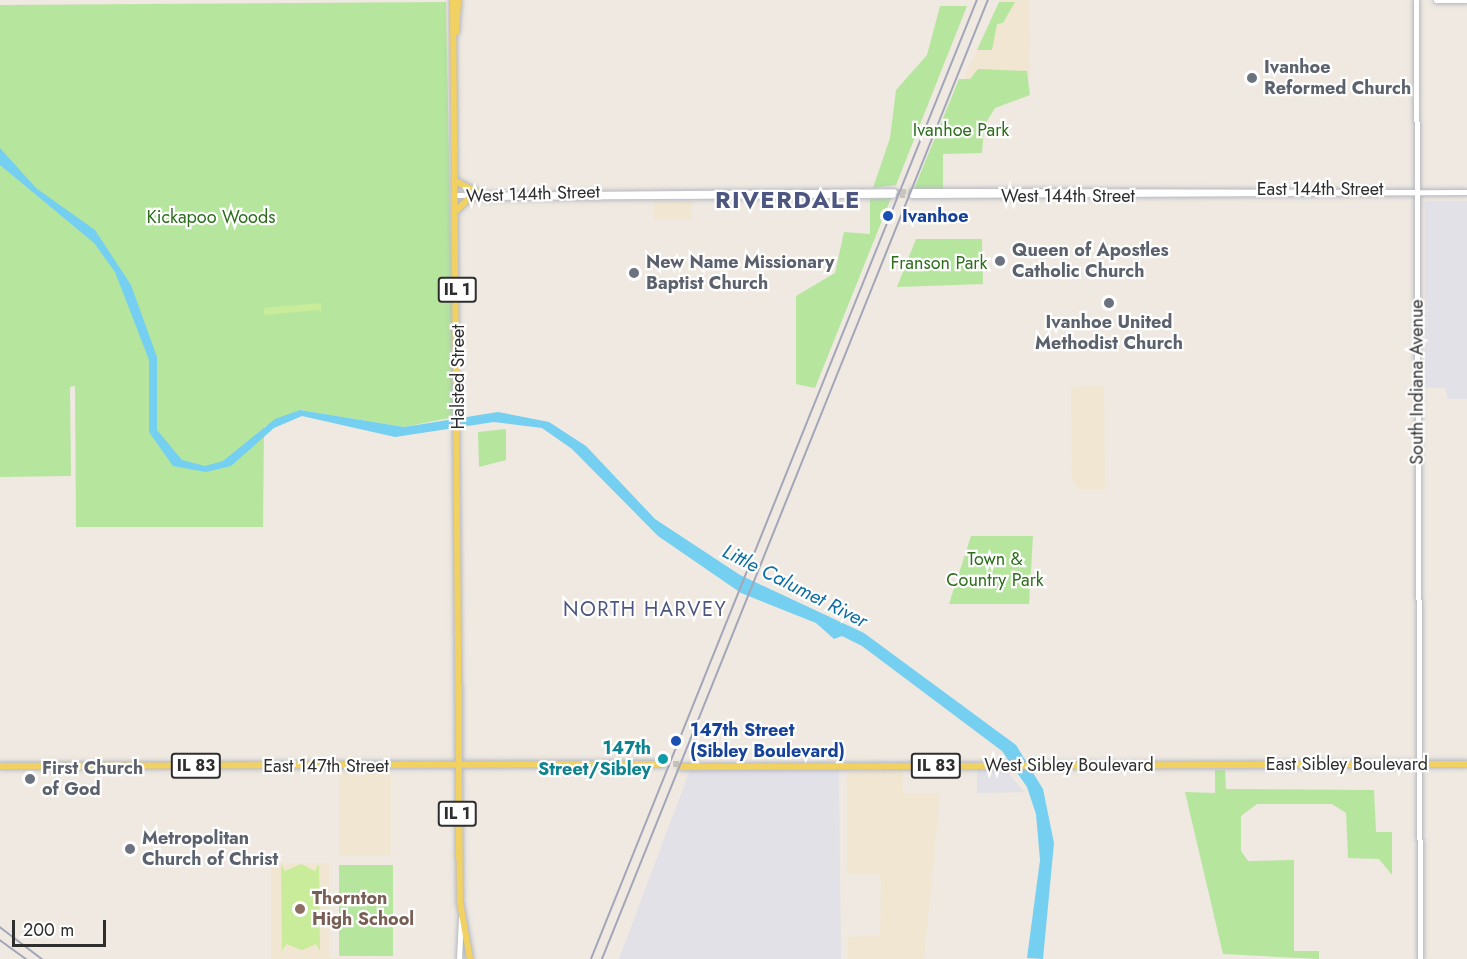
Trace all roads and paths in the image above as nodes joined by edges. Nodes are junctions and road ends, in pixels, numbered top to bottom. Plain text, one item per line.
1 (453, 0) edge
2 (459, 0) edge
3 (1416, 0) edge
4 (1436, 0) edge
5 (1467, 0) edge
6 (456, 33) junction
7 (457, 182) junction
8 (477, 192) junction
9 (1225, 192) joint
10 (1415, 192) junction
11 (1467, 192) edge
12 (912, 193) tunnel mouth
13 (457, 195) junction
14 (470, 197) junction
15 (457, 210) junction
16 (1228, 764) joint
17 (1467, 764) edge
18 (0, 766) edge
19 (460, 766) junction
20 (664, 766) tunnel mouth
21 (681, 766) tunnel mouth
22 (1418, 769) junction
23 (461, 918) junction
24 (467, 957) edge
25 (459, 959) edge
26 (1420, 959) edge

1 - 6 main road, Halsted Street / IL 1
2 - 6 main road, Halsted Street / IL 1
3 - 10 street, South Indiana Avenue
4 - 5 street
6 - 7 main road, Halsted Street / IL 1
7 - 8 main road
7 - 13 main road, Halsted Street / IL 1
8 - 13 street, West 144th Street
8 - 14 street, West 144th Street
9 - 10 street, East 144th Street
9 - 12 street, West 144th Street
10 - 11 street, East 144th Street
10 - 22 street, South Indiana Avenue
13 - 14 street, West 144th Street
13 - 15 main road, Halsted Street / IL 1
14 - 15 main road
15 - 19 main road, Halsted Street / IL 1
16 - 21 main road, West Sibley Boulevard / IL 83
16 - 22 main road, East Sibley Boulevard / IL 83
17 - 22 main road, East Sibley Boulevard / IL 83
18 - 19 main road, East 147th Street / IL 83
19 - 20 main road, East 147th Street / IL 83
19 - 23 main road, Halsted Street / IL 1
22 - 26 street, South Indiana Avenue
23 - 24 main road, Halsted Street / IL 1
23 - 25 street

